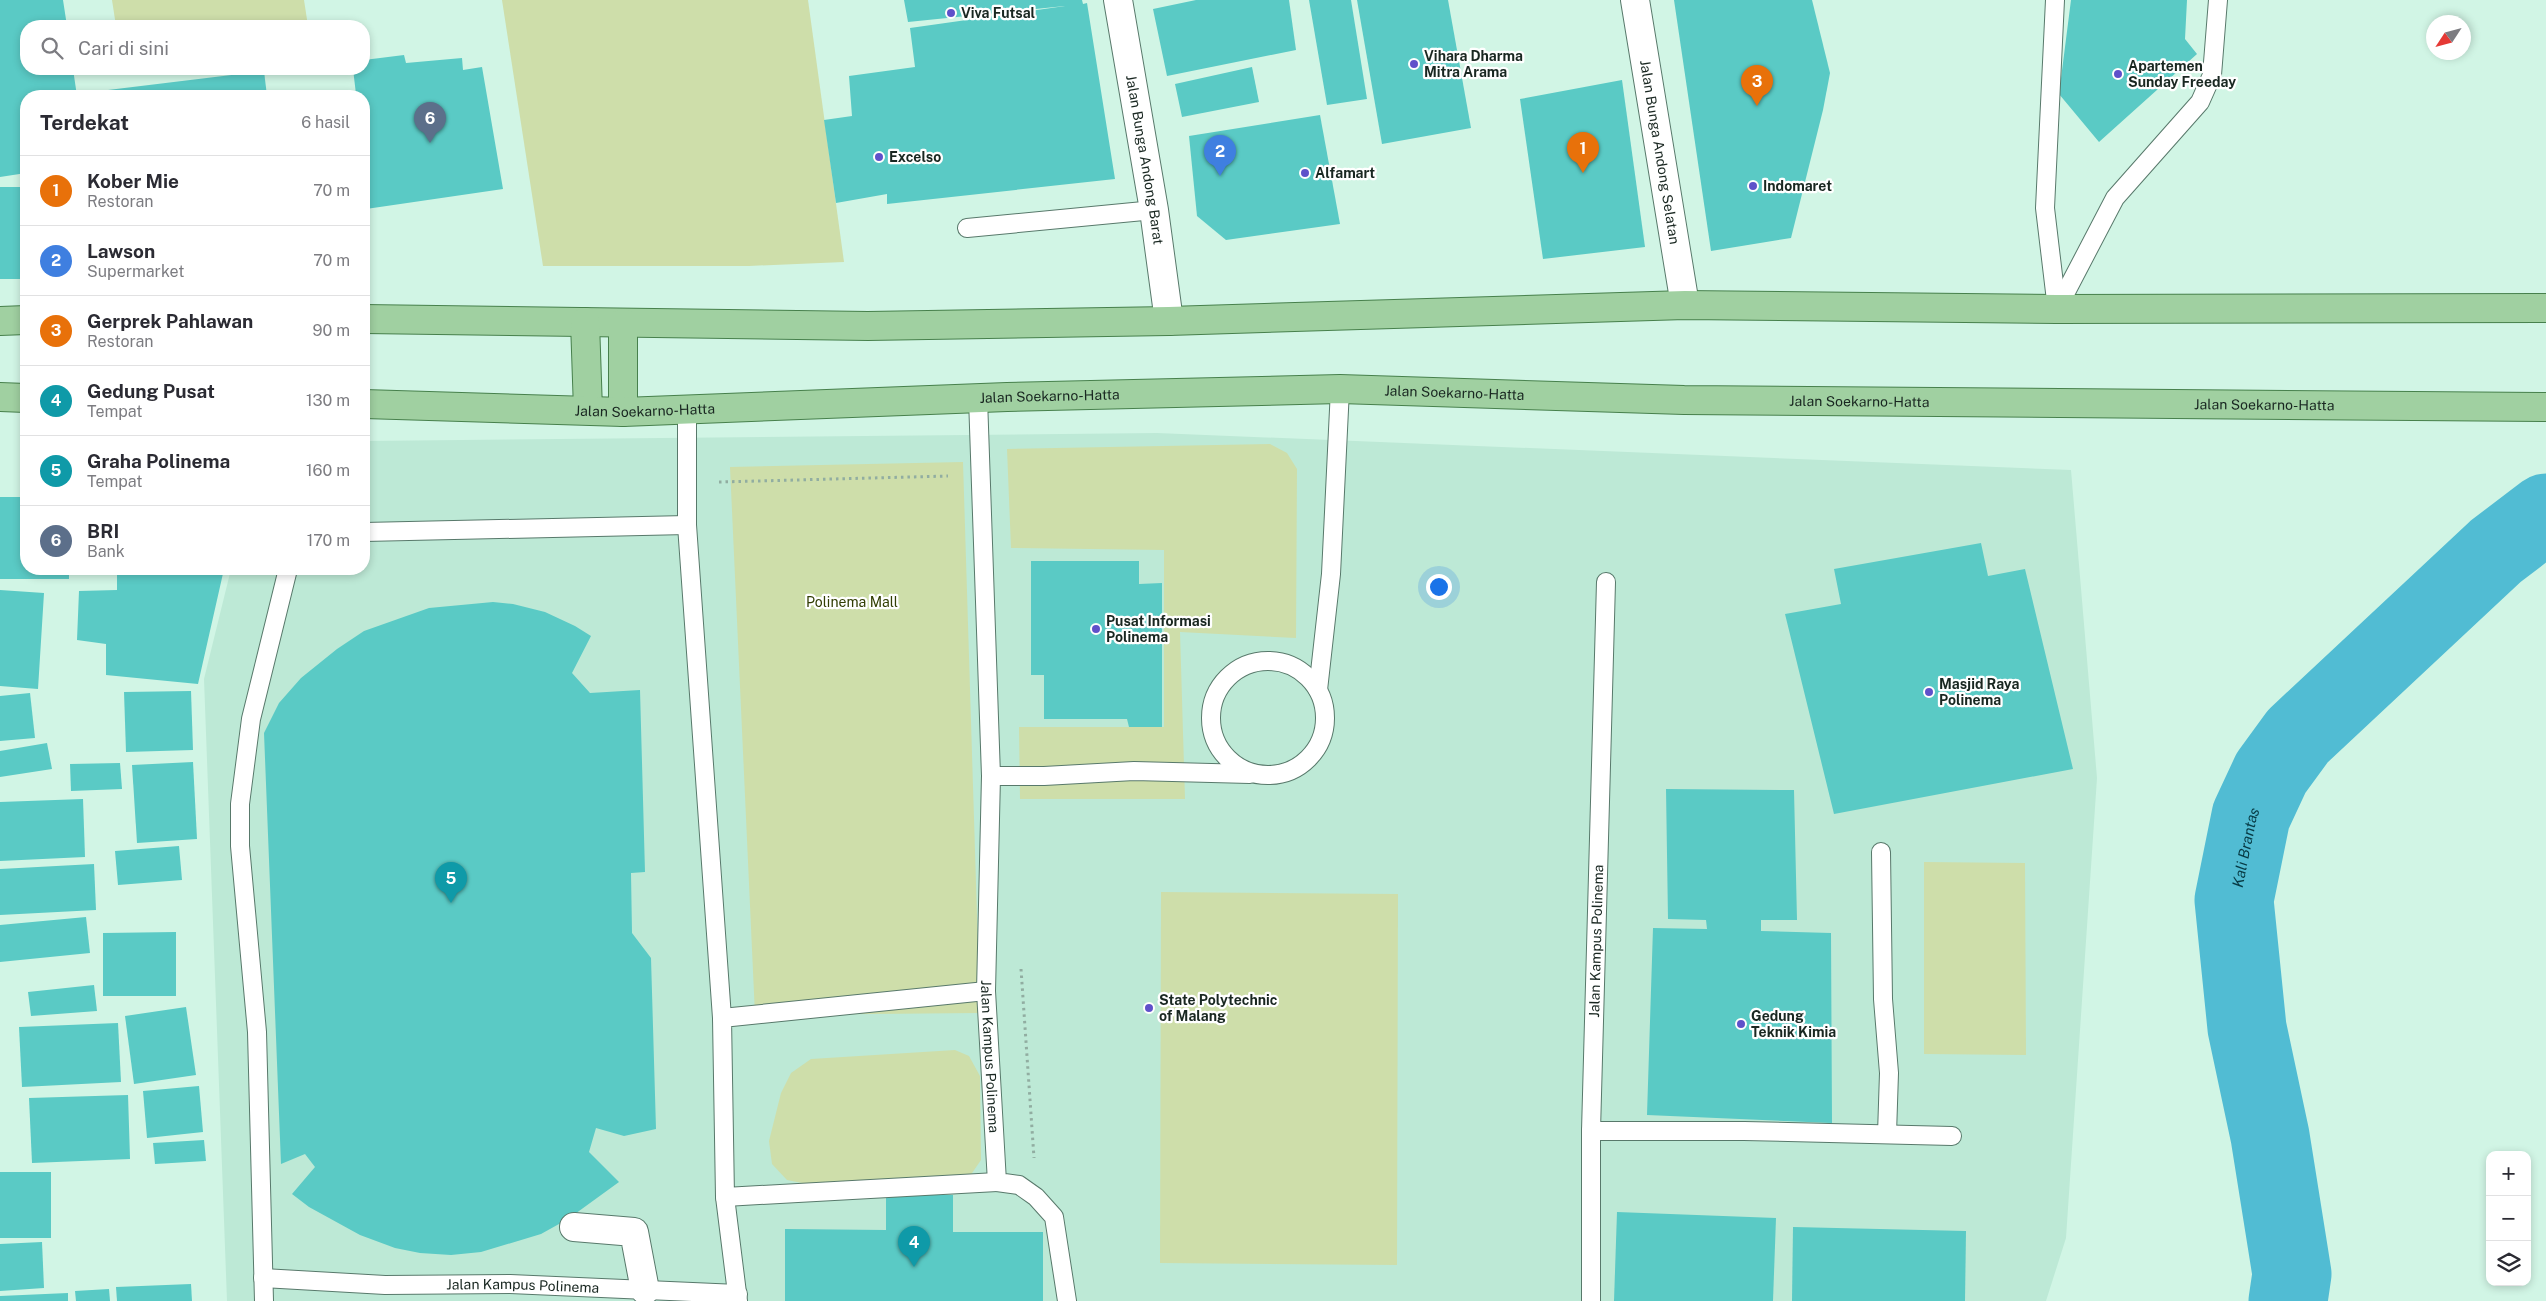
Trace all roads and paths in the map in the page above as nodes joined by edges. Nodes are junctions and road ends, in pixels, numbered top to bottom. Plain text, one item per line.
1 (1118, 0) edge
2 (1635, 0) edge
3 (2055, 0) edge
4 (2218, 0) edge
5 (1154, 210) junction
6 (967, 228) dead end
7 (1685, 305) junction
8 (2546, 308) edge
9 (2057, 309) junction
10 (370, 318) edge
11 (20, 320) edge
12 (0, 321) edge
13 (1169, 321) junction
14 (585, 322) junction
15 (623, 323) junction
16 (1340, 389) junction
17 (0, 397) edge
18 (20, 398) edge
19 (978, 398) junction
20 (370, 404) edge
21 (2546, 407) edge
22 (588, 410) junction
23 (687, 410) junction
24 (623, 412) junction
25 (979, 476) junction
26 (689, 482) junction
27 (687, 525) junction
28 (370, 532) edge
29 (287, 575) edge
30 (1606, 582) dead end
31 (1318, 690) junction
32 (1259, 774) junction
33 (991, 776) junction
34 (1881, 852) dead end
35 (986, 991) junction
36 (722, 1018) junction
37 (1591, 1131) junction
38 (1887, 1134) junction
39 (1952, 1136) dead end
40 (997, 1182) junction
41 (725, 1197) junction
42 (574, 1227) dead end
43 (263, 1278) junction
44 (644, 1290) junction
45 (738, 1298) edge
46 (264, 1301) edge
47 (1067, 1301) edge
48 (1591, 1301) edge

1 - 5 street, Jalan Bunga Andong Barat
2 - 7 street, Jalan Bunga Andong Selatan
3 - 9 lane
4 - 9 lane
5 - 6 lane
5 - 13 street, Jalan Bunga Andong Barat
7 - 9 main road
7 - 13 main road
8 - 9 main road
10 - 14 main road
11 - 12 main road
13 - 15 main road
14 - 15 main road
14 - 22 main road
15 - 24 main road
16 - 19 main road, Jalan Soekarno-Hatta
16 - 21 main road, Jalan Soekarno-Hatta
16 - 31 lane
17 - 18 main road
19 - 23 main road, Jalan Soekarno-Hatta
19 - 25 lane, Jalan Kampus Polinema
20 - 22 main road, Jalan Soekarno-Hatta
22 - 24 main road, Jalan Soekarno-Hatta
23 - 24 main road, Jalan Soekarno-Hatta
23 - 26 lane, Jalan Kampus Polinema
25 - 26 path
25 - 33 lane, Jalan Kampus Polinema
26 - 27 lane, Jalan Kampus Polinema
27 - 28 lane
27 - 36 lane, Jalan Kampus Polinema
29 - 43 lane
30 - 37 lane, Jalan Kampus Polinema
31 - 32 lane
31 - 32 lane
32 - 33 lane
33 - 35 lane, Jalan Kampus Polinema
34 - 38 lane
35 - 36 lane
35 - 40 lane, Jalan Kampus Polinema
36 - 41 lane, Jalan Kampus Polinema
37 - 38 lane
37 - 48 lane, Jalan Kampus Polinema
38 - 39 lane
40 - 41 lane
40 - 47 lane
41 - 45 lane, Jalan Kampus Polinema
42 - 44 street
43 - 44 lane, Jalan Kampus Polinema
43 - 46 lane
44 - 45 lane, Jalan Kampus Polinema

